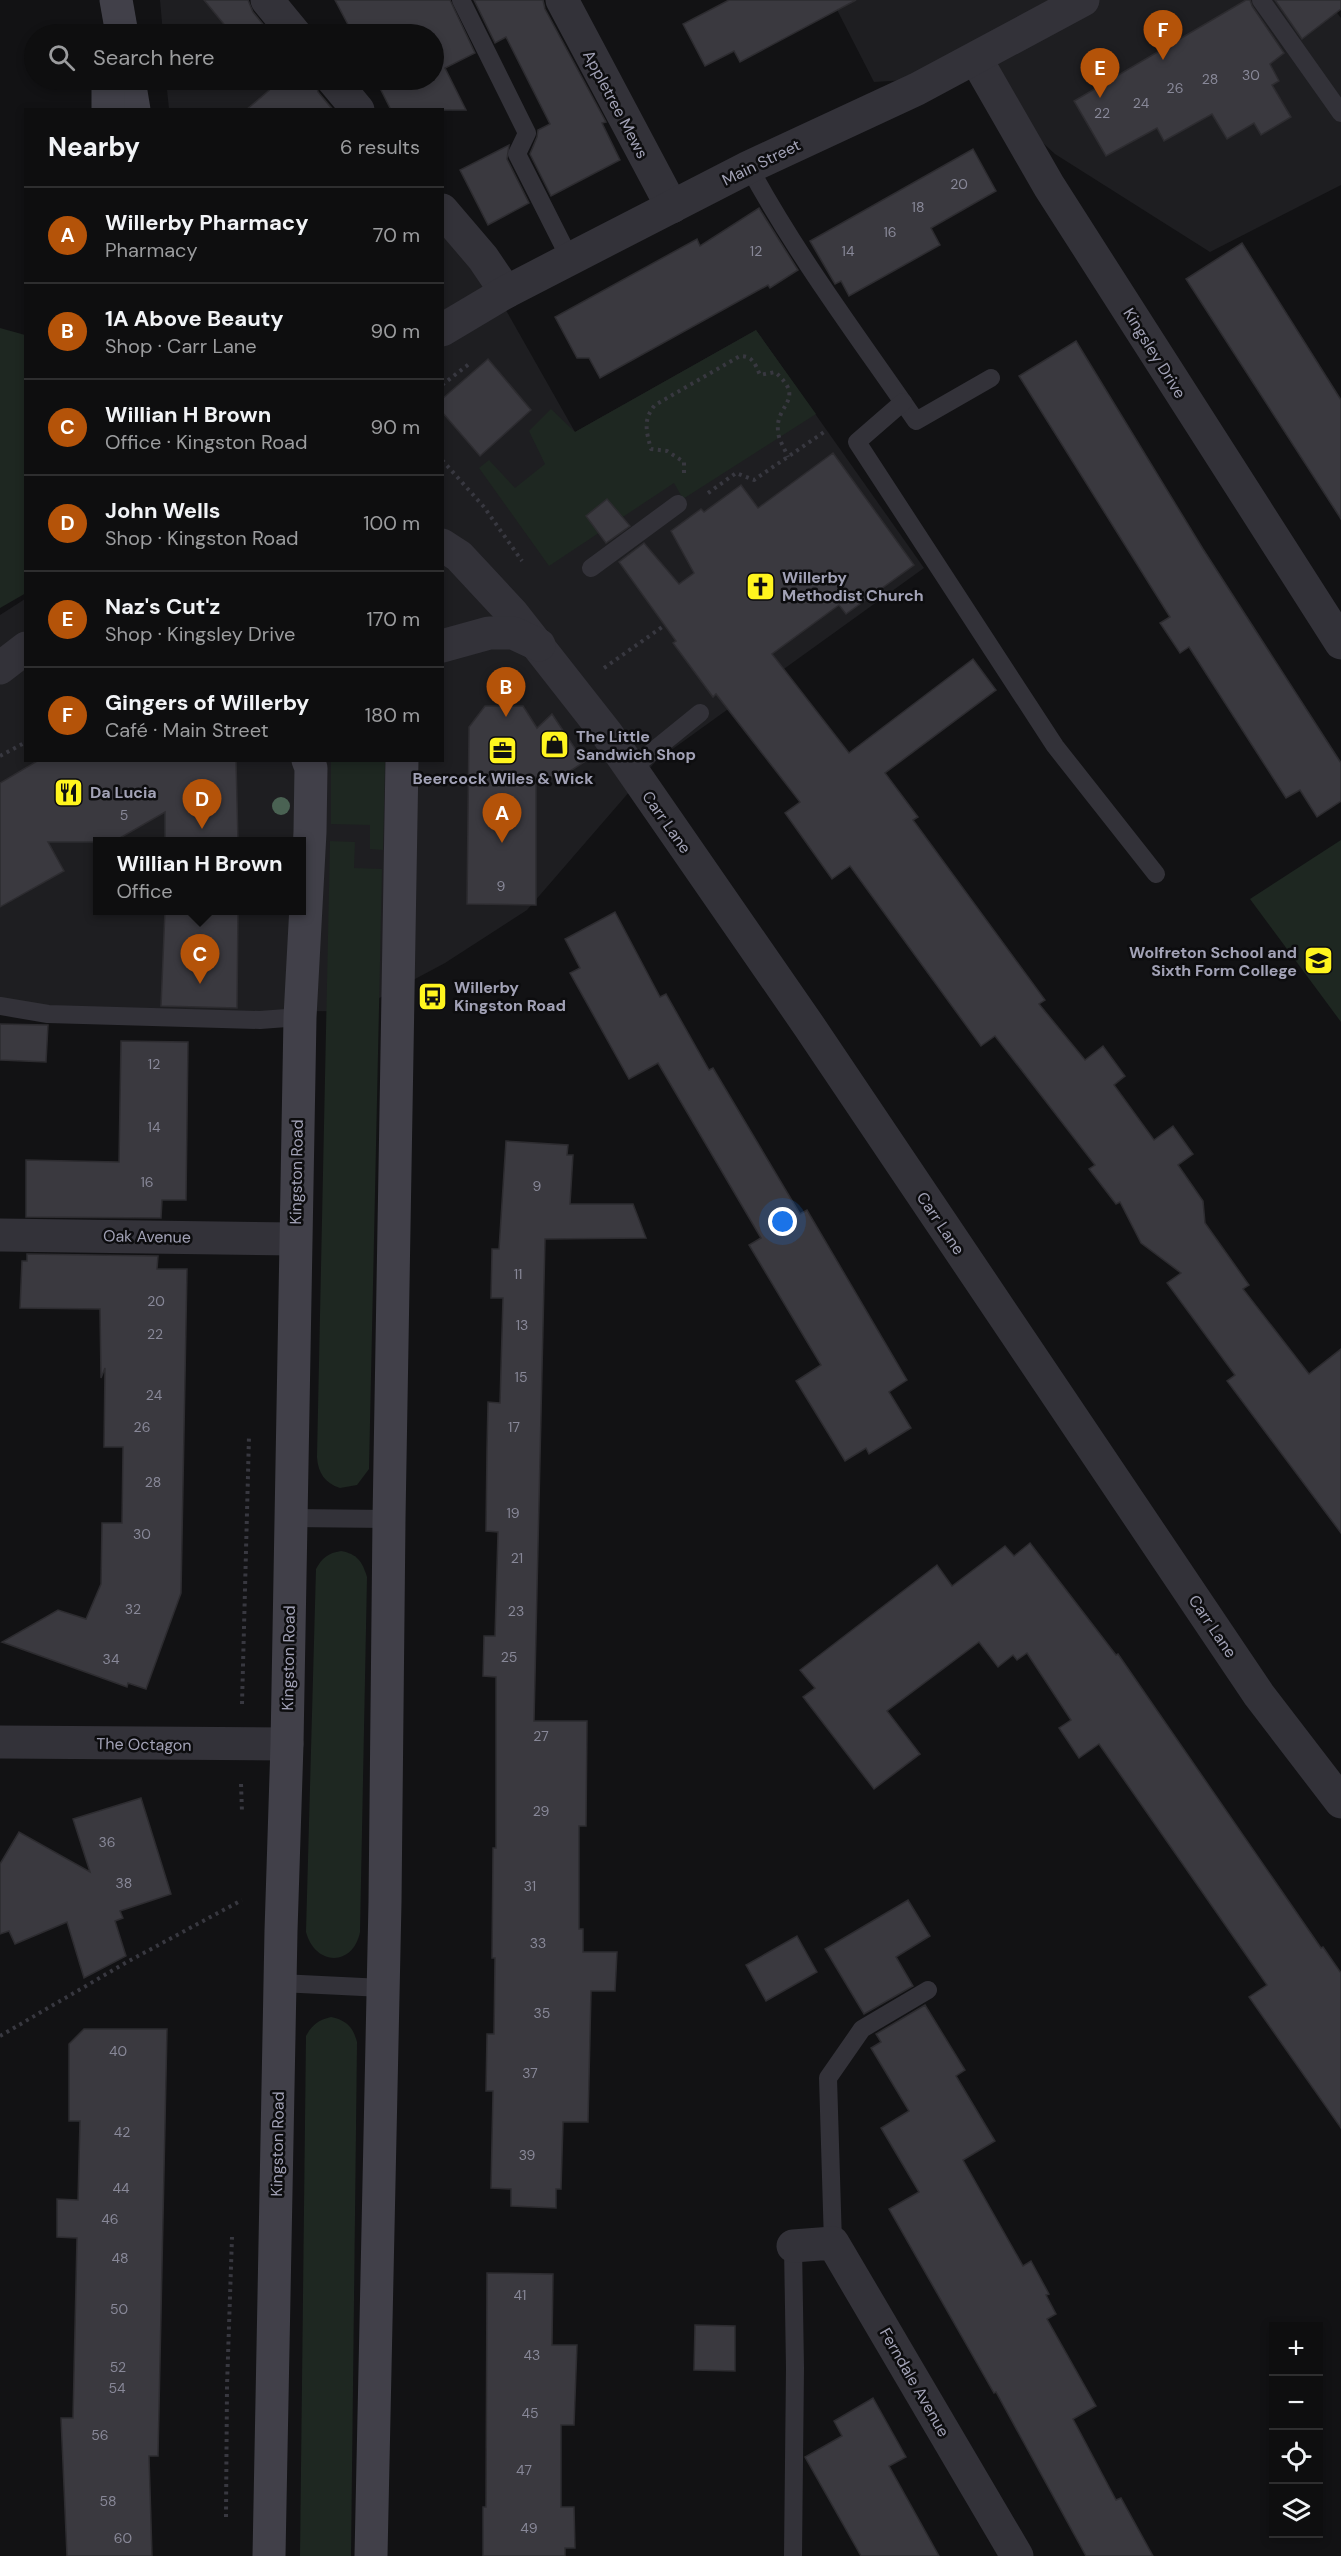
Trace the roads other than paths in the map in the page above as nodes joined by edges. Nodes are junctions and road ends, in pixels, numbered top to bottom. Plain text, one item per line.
1 (115, 0) edge
2 (267, 0) edge
3 (461, 0) edge
4 (562, 0) edge
5 (1083, 0) edge
6 (1261, 0) edge
7 (112, 24) edge
8 (120, 24) edge
9 (287, 24) edge
10 (976, 59) junction
11 (108, 90) edge
12 (131, 90) edge
13 (341, 90) edge
14 (108, 108) edge
15 (134, 108) edge
16 (356, 108) edge
17 (1341, 113) edge
18 (749, 167) junction
19 (672, 207) junction
20 (444, 212) edge
21 (570, 259) junction
22 (506, 292) junction
23 (444, 329) edge
24 (991, 378) dead end
25 (903, 402) junction
26 (686, 504) road end
27 (444, 545) edge
28 (591, 568) dead end
29 (1341, 643) edge
30 (444, 645) edge
31 (539, 645) junction
32 (24, 650) edge
33 (0, 668) edge
34 (24, 676) edge
35 (0, 685) edge
36 (700, 713) dead end
37 (309, 762) edge
38 (402, 762) edge
39 (631, 770) junction
40 (1156, 874) dead end
41 (306, 906) edge
42 (306, 915) edge
43 (0, 1006) edge
44 (300, 1017) junction
45 (0, 1235) edge
46 (295, 1239) junction
47 (290, 1518) junction
48 (389, 1519) junction
49 (0, 1742) edge
50 (287, 1744) junction
51 (1341, 1802) edge
52 (280, 1983) junction
53 (383, 1989) junction
54 (928, 1990) dead end
55 (833, 2243) junction
56 (793, 2246) joint
57 (268, 2556) edge
58 (371, 2556) edge
59 (793, 2556) edge
60 (1017, 2556) edge

1 - 7 main road
1 - 8 main road
2 - 9 street
3 - 21 lane
4 - 19 street, Appletree Mews
5 - 10 street, Main Street
6 - 17 lane
10 - 18 street, Main Street
10 - 29 street, Kingsley Drive
11 - 14 main road
12 - 15 main road
13 - 16 street
18 - 19 street, Main Street
18 - 25 lane
19 - 21 street, Main Street
20 - 22 street
21 - 22 street, Main Street
22 - 23 street, Main Street
24 - 25 lane
25 - 40 lane
26 - 28 lane
27 - 31 street, Carr Lane
30 - 31 street, Carr Lane
31 - 39 street, Carr Lane
32 - 33 street
34 - 35 street
36 - 39 lane
37 - 41 main road, Kingston Road
38 - 48 main road
39 - 51 street, Carr Lane
42 - 44 main road, Kingston Road
43 - 44 lane
44 - 46 main road, Kingston Road
45 - 46 street, Oak Avenue
46 - 47 main road, Kingston Road
47 - 48 lane
47 - 50 main road, Kingston Road
48 - 53 main road
49 - 50 street, The Octagon
50 - 52 main road, Kingston Road
52 - 53 lane
52 - 57 main road, Kingston Road
53 - 58 main road
54 - 55 lane
55 - 56 street
55 - 60 street, Ferndale Avenue
56 - 59 lane

